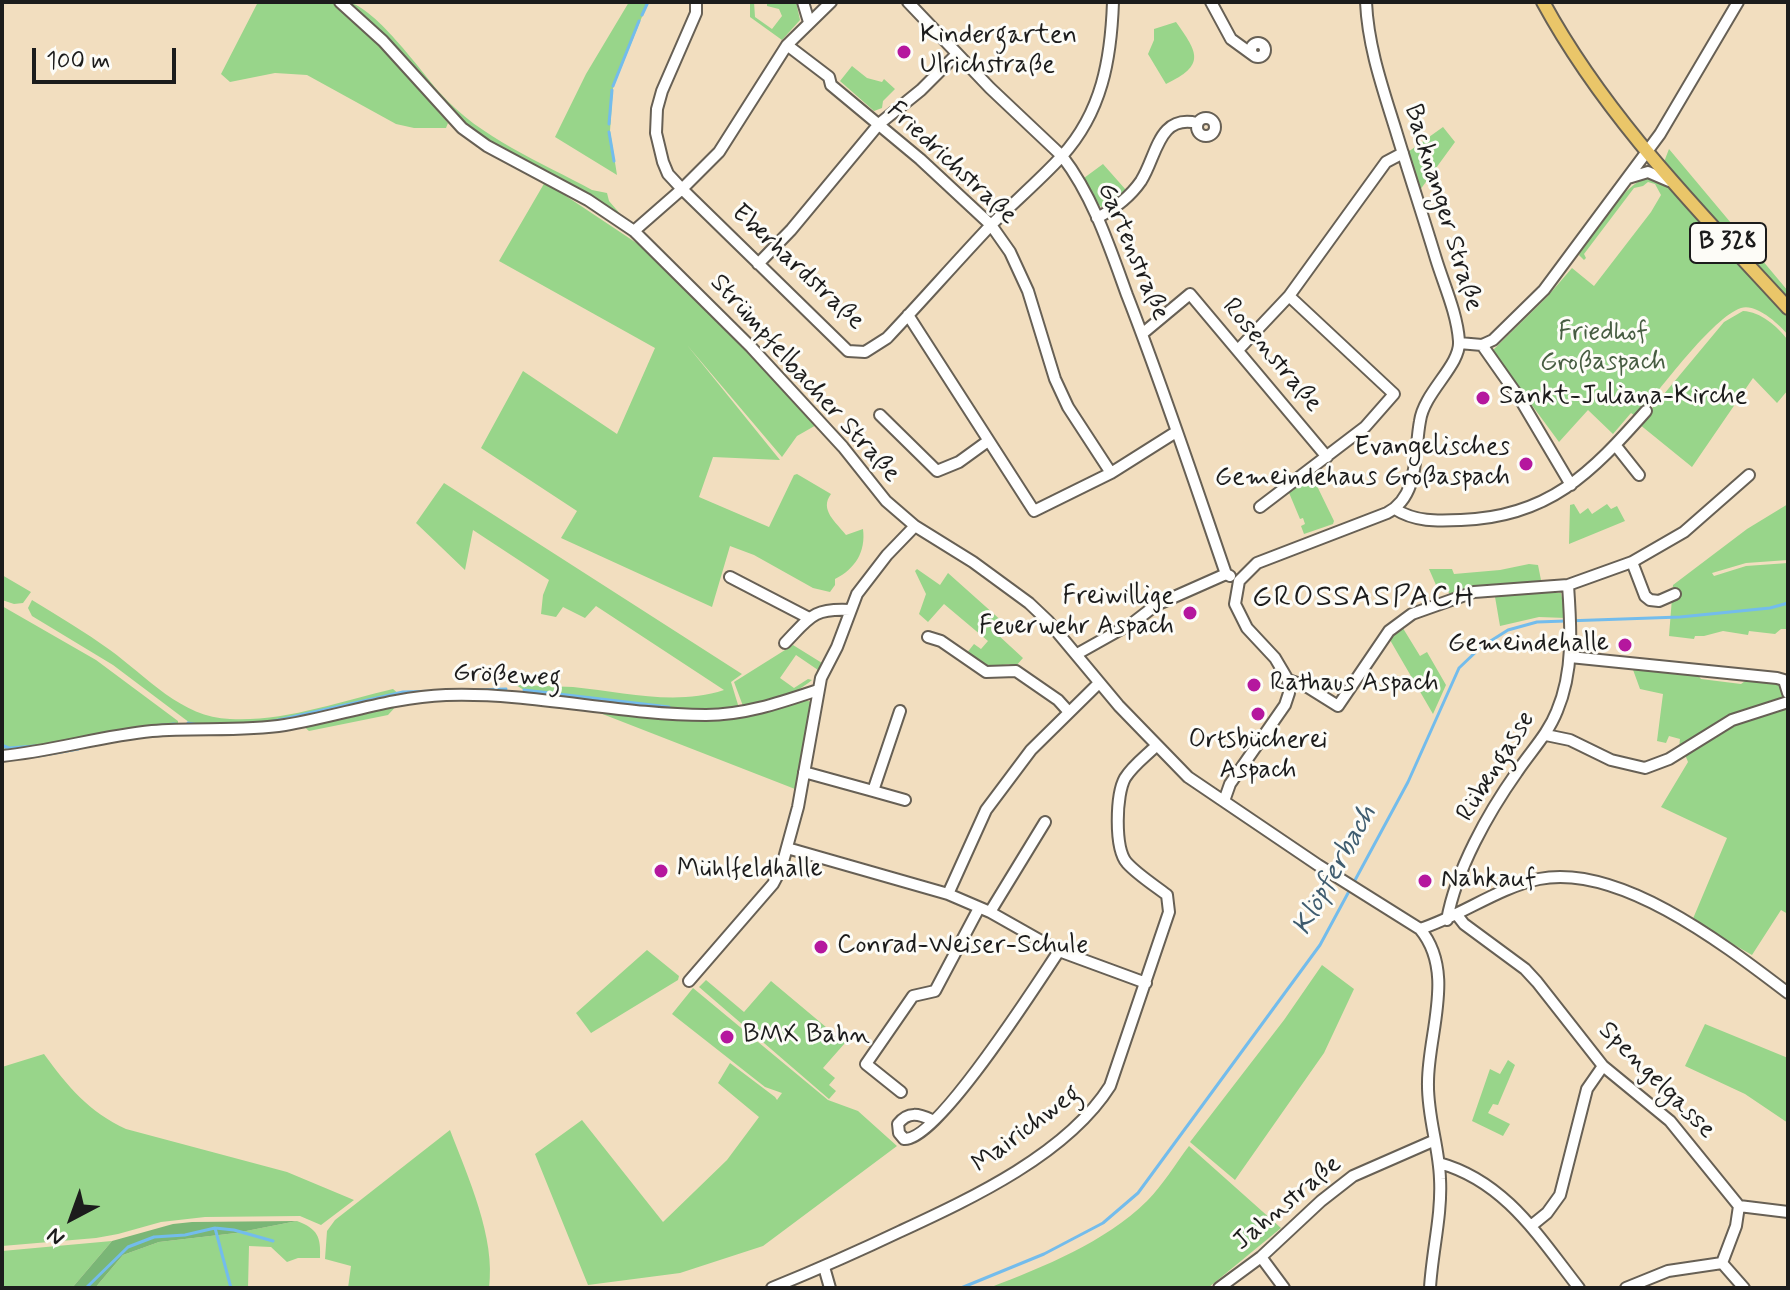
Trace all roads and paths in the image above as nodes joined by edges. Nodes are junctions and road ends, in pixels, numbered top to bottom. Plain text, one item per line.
1 (340, 2) edge
2 (696, 2) edge
3 (803, 2) edge
4 (831, 2) edge
5 (908, 2) edge
6 (1113, 2) edge
7 (1211, 2) edge
8 (1366, 2) edge
9 (1543, 2) edge
10 (1738, 2) edge
11 (809, 22) junction
12 (787, 45) junction
13 (957, 54) junction
14 (1253, 55) dead end
15 (1197, 123) dead end
16 (879, 124) junction
17 (1647, 151) junction
18 (1403, 153) junction
19 (1062, 156) junction
20 (1624, 182) junction
21 (1676, 186) junction
22 (682, 189) junction
23 (1097, 218) junction
24 (991, 225) junction
25 (634, 231) junction
26 (758, 264) junction
27 (1289, 296) junction
28 (1788, 308) edge
29 (908, 315) junction
30 (1142, 334) junction
31 (1459, 343) junction
32 (1482, 345) junction
33 (1238, 350) junction
34 (1646, 411) dead end
35 (880, 415) dead end
36 (1176, 432) junction
37 (988, 441) junction
38 (1616, 446) junction
39 (1327, 457) junction
40 (1111, 473) junction
41 (1639, 475) dead end
42 (1749, 475) dead end
43 (1571, 485) junction
44 (1260, 507) dead end
45 (1395, 509) junction
46 (915, 526) junction
47 (1632, 562) junction
48 (1226, 574) junction
49 (730, 577) dead end
50 (1239, 581) junction
51 (1568, 585) junction
52 (1675, 594) dead end
53 (850, 610) junction
54 (809, 618) junction
55 (928, 637) dead end
56 (785, 643) dead end
57 (1077, 654) junction
58 (1570, 657) junction
59 (1288, 680) junction
60 (1099, 683) junction
61 (818, 690) junction
62 (1788, 693) edge
63 (1788, 702) edge
64 (900, 711) dead end
65 (1068, 711) junction
66 (1546, 735) junction
67 (1156, 746) junction
68 (2, 756) edge
69 (804, 772) junction
70 (873, 791) junction
71 (905, 800) dead end
72 (1224, 801) junction
73 (1045, 822) dead end
74 (787, 848) junction
75 (948, 894) junction
76 (984, 910) junction
77 (1452, 917) junction
78 (1420, 929) junction
79 (1059, 951) junction
80 (689, 981) dead end
81 (1146, 983) junction
82 (1788, 993) edge
83 (1603, 1066) junction
84 (901, 1092) dead end
85 (932, 1120) dead end
86 (1433, 1141) junction
87 (1439, 1163) junction
88 (1739, 1206) junction
89 (1788, 1212) edge
90 (1531, 1226) junction
91 (1261, 1257) junction
92 (1722, 1263) junction
93 (824, 1267) junction
94 (772, 1288) edge
95 (830, 1288) edge
96 (1219, 1288) edge
97 (1284, 1288) edge
98 (1430, 1288) edge
99 (1579, 1288) edge
100 (1626, 1288) edge
101 (1744, 1288) edge

1 - 25 street, Strümpfelbacher Straße
2 - 22 street, Eberhardstraße
3 - 11 street
4 - 11 street
5 - 13 street, Gartenstraße
6 - 19 street, Eberhardstraße
7 - 14 street
8 - 18 street, Backnanger Straße
9 - 17 main road, B 328
10 - 17 street
11 - 12 street
12 - 16 street, Friedrichstraße
12 - 22 street
13 - 16 street
13 - 19 street, Gartenstraße
15 - 23 street
16 - 24 street, Friedrichstraße
16 - 26 street
17 - 20 street
17 - 21 main road, B 328
18 - 27 street
18 - 31 street, Backnanger Straße
19 - 23 street, Gartenstraße
19 - 24 street, Eberhardstraße
20 - 21 street
20 - 32 street
21 - 28 main road, B 328
22 - 25 street
22 - 26 street, Eberhardstraße
23 - 30 street, Gartenstraße
24 - 29 street, Eberhardstraße
24 - 40 street, Friedrichstraße
25 - 46 street, Strümpfelbacher Straße
26 - 29 street, Eberhardstraße
27 - 33 street
27 - 39 street
29 - 37 street
30 - 33 street, Rosenstraße
30 - 36 street, Gartenstraße
31 - 32 street
31 - 45 street, Backnanger Straße
32 - 43 street
33 - 39 street, Rosenstraße
34 - 38 street
35 - 37 street
36 - 40 street
36 - 48 street, Gartenstraße
37 - 40 street
38 - 41 street
38 - 43 street
39 - 44 street
42 - 47 street
43 - 45 street
45 - 50 street
46 - 53 street
46 - 57 street, Strümpfelbacher Straße
47 - 51 street
47 - 52 street
48 - 50 street
48 - 57 street
49 - 54 street
50 - 59 street
51 - 58 street, Rübengasse
51 - 59 street
53 - 54 street
53 - 61 street
54 - 56 street
55 - 65 street
57 - 60 street, Strümpfelbacher Straße
58 - 62 street
58 - 66 street, Rübengasse
59 - 72 street
60 - 65 street
60 - 67 street, Strümpfelbacher Straße
61 - 68 street, Größeweg
61 - 69 street
63 - 66 street
64 - 70 street
65 - 75 street
66 - 77 street, Rübengasse
67 - 72 street, Strümpfelbacher Straße
67 - 81 street, Mairichweg
69 - 70 street
69 - 74 street
70 - 71 street
72 - 78 street, Strümpfelbacher Straße
73 - 76 street
74 - 75 street
74 - 80 street
75 - 76 street
76 - 79 street
76 - 84 street
77 - 78 street
77 - 82 street
77 - 83 street, Spengelgasse
78 - 86 street
79 - 81 street
79 - 85 street
81 - 93 street, Mairichweg
83 - 88 street, Spengelgasse
83 - 90 street
86 - 87 street
86 - 91 street, Jahnstraße
87 - 90 street
87 - 98 street
88 - 89 street
88 - 92 street
90 - 99 street
91 - 96 street, Jahnstraße
91 - 97 street
92 - 100 street
92 - 101 street
93 - 94 street, Mairichweg
93 - 95 street

